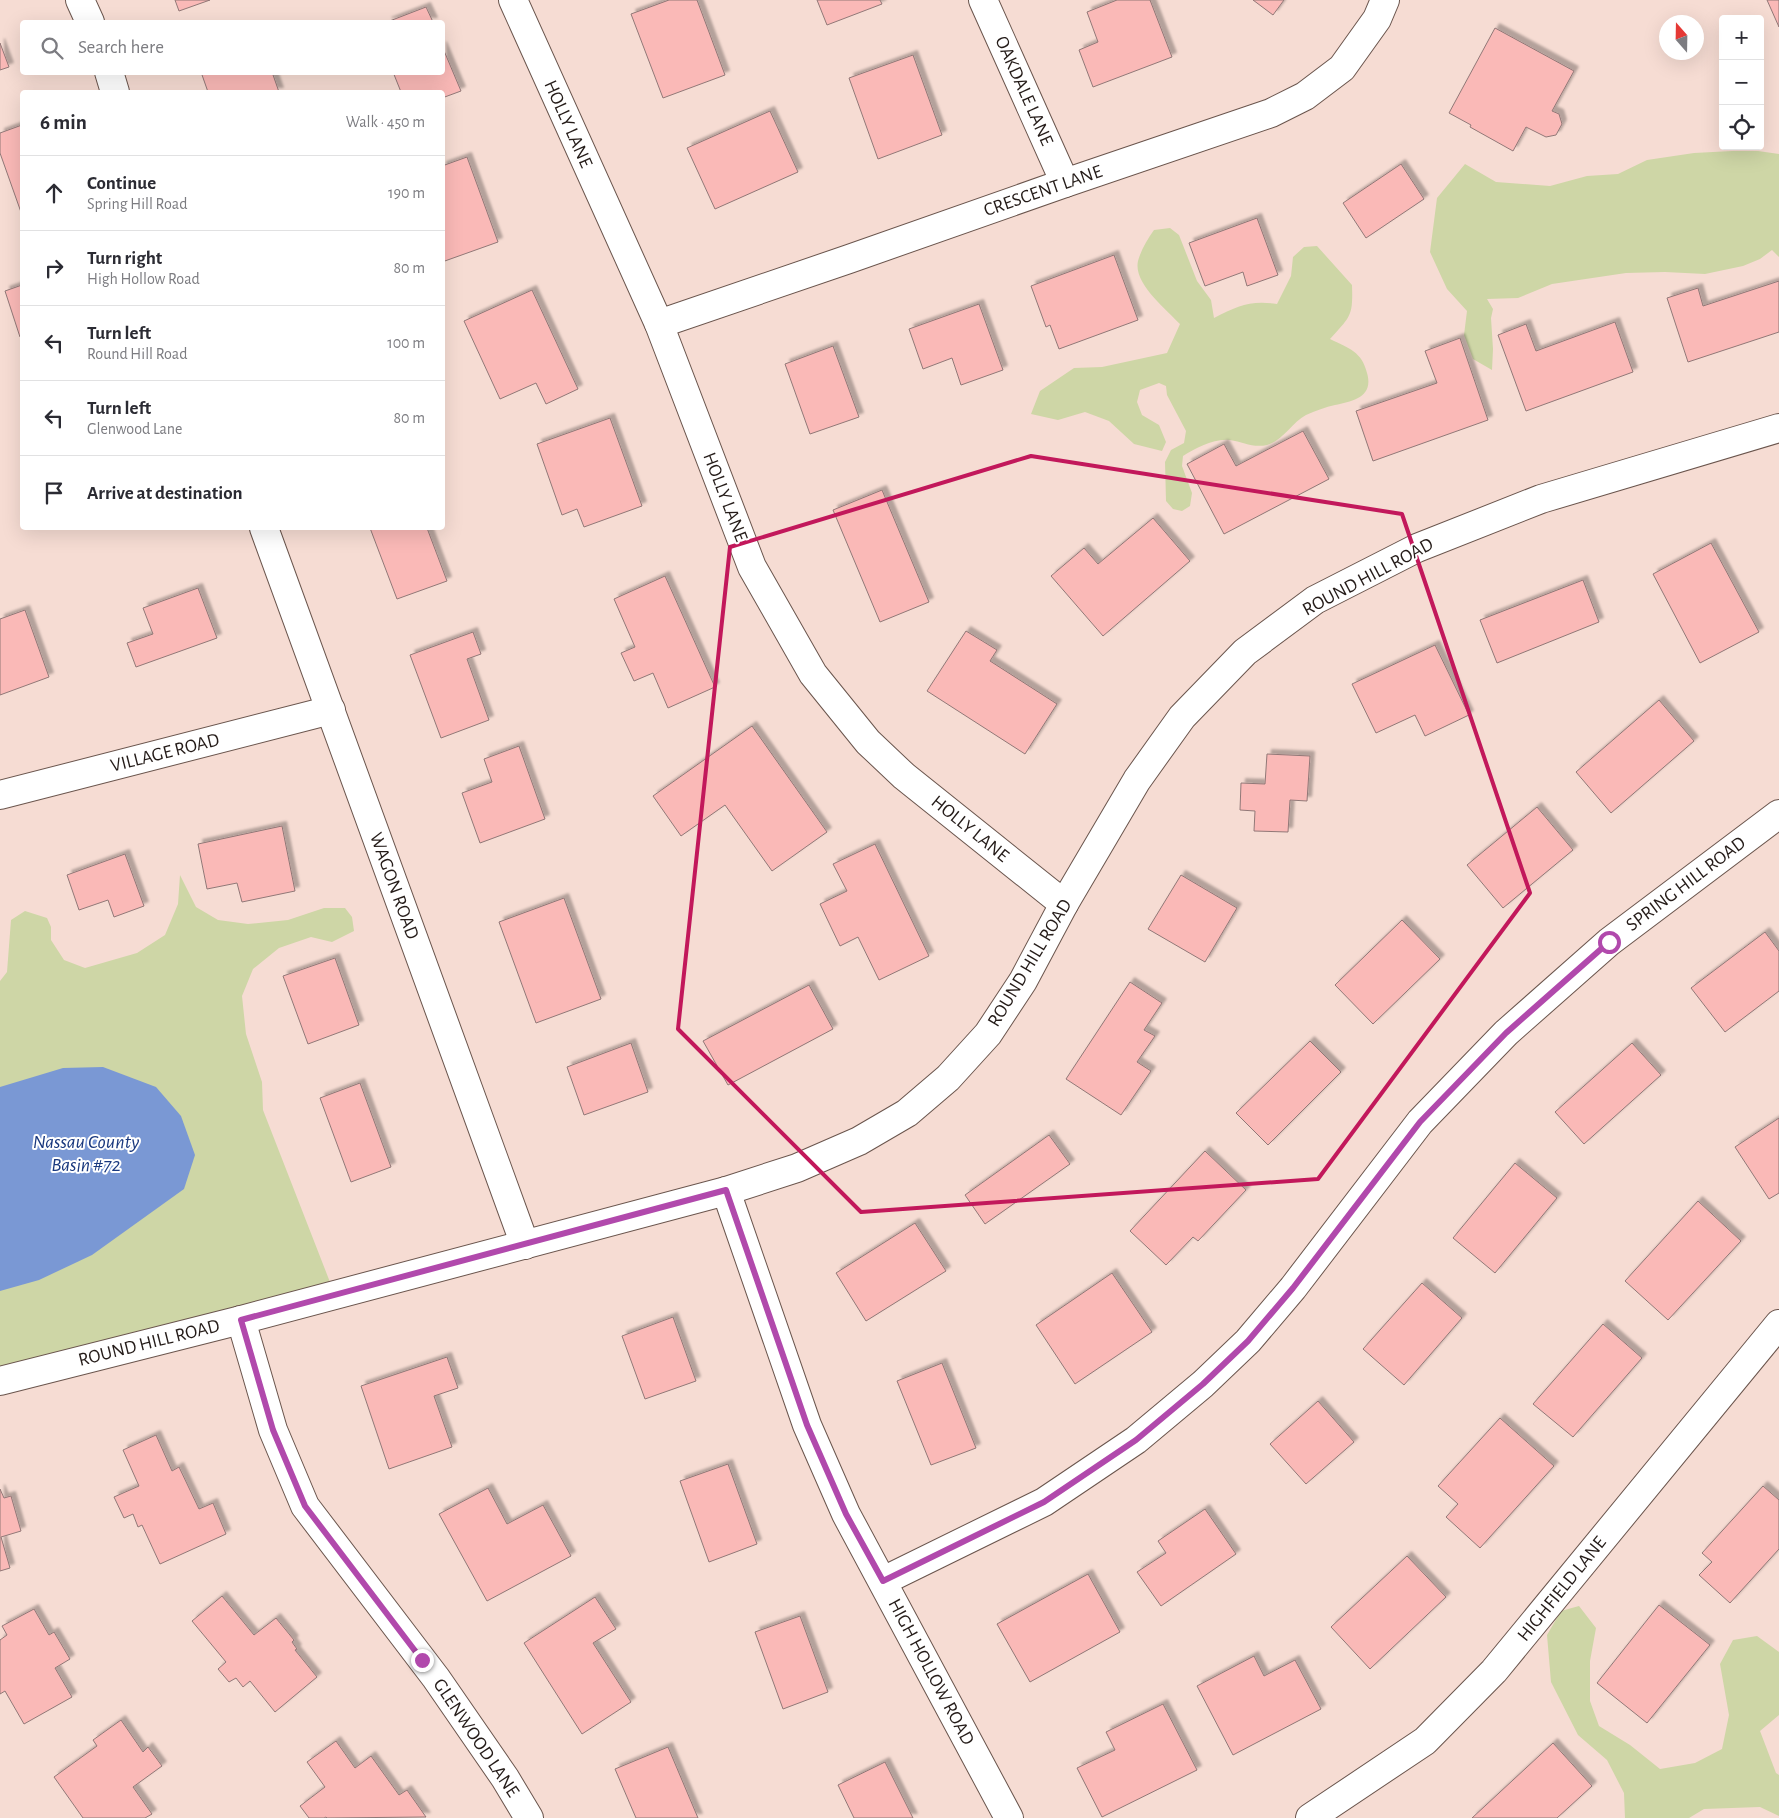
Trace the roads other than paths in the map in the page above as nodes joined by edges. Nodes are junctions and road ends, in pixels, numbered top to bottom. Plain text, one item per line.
1 (80, 0) edge
2 (513, 0) edge
3 (983, 0) edge
4 (1385, 0) edge
5 (89, 20) edge
6 (110, 75) edge
7 (114, 90) edge
8 (1065, 183) junction
9 (659, 324) junction
10 (1779, 428) edge
11 (265, 530) edge
12 (331, 710) junction
13 (0, 795) edge
14 (1779, 814) edge
15 (1064, 904) junction
16 (726, 1190) junction
17 (525, 1245) junction
18 (241, 1320) junction
19 (1779, 1324) edge
20 (0, 1381) edge
21 (883, 1581) junction
22 (529, 1818) edge
23 (1009, 1818) edge
24 (1310, 1818) edge

1 - 5 street
2 - 9 street, HOLLY LANE
3 - 8 street, OAKDALE LANE
4 - 8 street, CRESCENT LANE
6 - 7 street
8 - 9 street, CRESCENT LANE
9 - 15 street, HOLLY LANE
10 - 15 street, ROUND HILL ROAD
11 - 12 street, WAGON ROAD
12 - 13 street, VILLAGE ROAD
12 - 17 street, WAGON ROAD
14 - 21 street, SPRING HILL ROAD
15 - 16 street, ROUND HILL ROAD
16 - 17 street, ROUND HILL ROAD
16 - 21 street, HIGH HOLLOW ROAD
17 - 18 street, ROUND HILL ROAD
18 - 20 street, ROUND HILL ROAD
18 - 22 street, GLENWOOD LANE
19 - 24 street, HIGHFIELD LANE
21 - 23 street, HIGH HOLLOW ROAD

